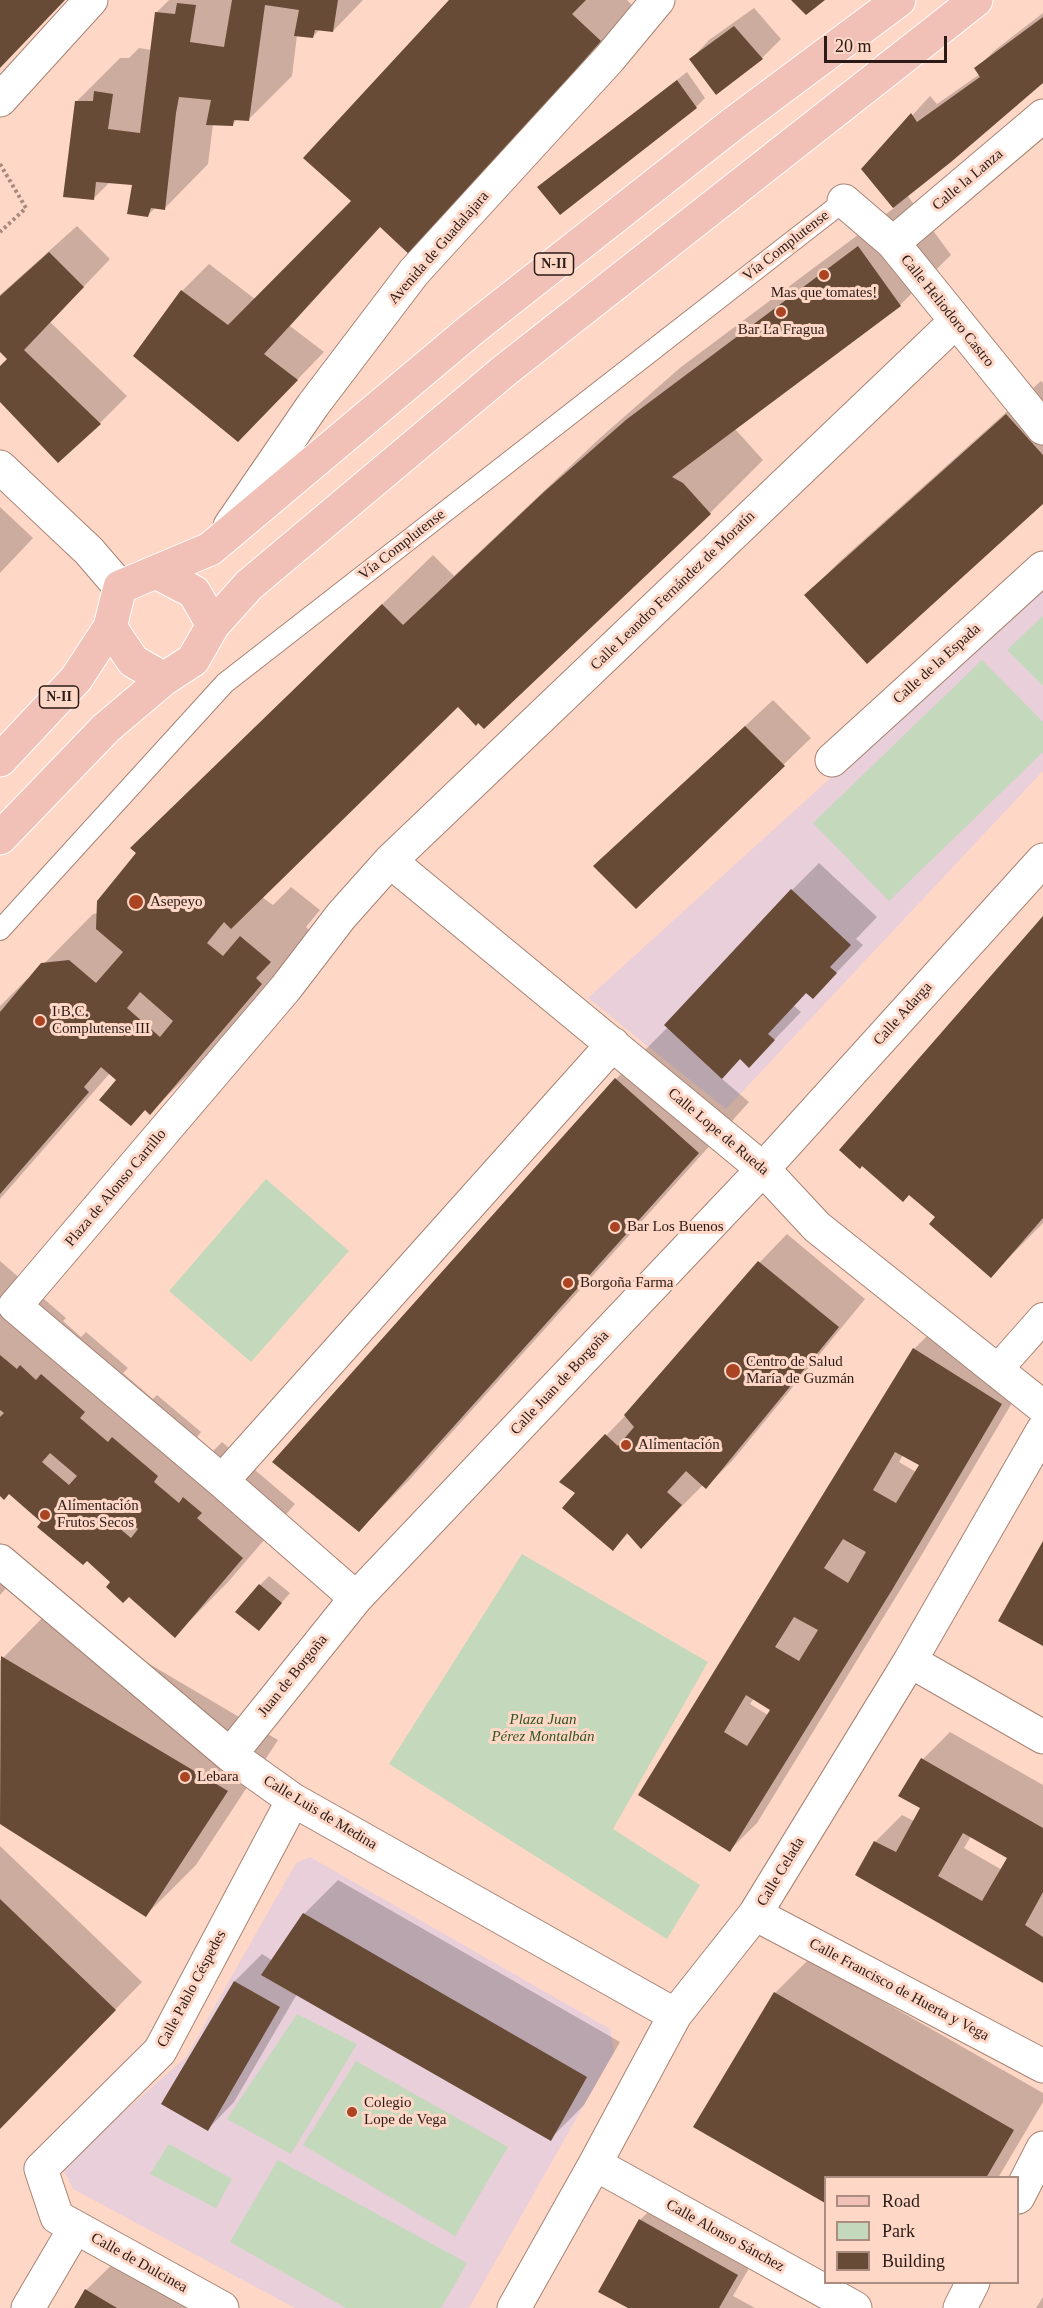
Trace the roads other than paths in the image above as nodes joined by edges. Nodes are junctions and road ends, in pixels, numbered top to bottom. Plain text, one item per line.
1 (91, 0) edge
2 (658, 0) edge
3 (900, 0) edge
4 (976, 0) edge
5 (0, 100) edge
6 (1043, 116) edge
7 (844, 201) joint
8 (892, 243) junction
9 (956, 322) junction
10 (1043, 428) edge
11 (0, 467) edge
12 (219, 542) junction
13 (1043, 568) edge
14 (156, 572) junction
15 (120, 587) junction
16 (213, 625) junction
17 (110, 627) junction
18 (164, 679) junction
19 (0, 760) edge
20 (832, 760) dead end
21 (0, 838) edge
22 (1043, 860) edge
23 (390, 861) junction
24 (0, 930) edge
25 (613, 1044) junction
26 (763, 1169) junction
27 (1043, 1318) edge
28 (997, 1370) junction
29 (1043, 1407) edge
30 (1043, 1430) edge
31 (222, 1480) junction
32 (0, 1561) edge
33 (356, 1598) junction
34 (910, 1661) junction
35 (1043, 1737) edge
36 (230, 1755) junction
37 (294, 1800) junction
38 (755, 1914) junction
39 (675, 2015) junction
40 (1043, 2066) edge
41 (1043, 2148) edge
42 (595, 2164) junction
43 (1019, 2193) edge
44 (66, 2222) junction
45 (972, 2284) edge
46 (28, 2308) edge
47 (222, 2308) edge
48 (514, 2308) edge
49 (855, 2308) edge
50 (960, 2308) edge

1 - 5 street
2 - 12 street, Avenida de Guadalajara
3 - 12 main road, N-II
4 - 16 main road
6 - 8 street, Calle la Lanza
7 - 8 street, Calle Heliodoro Castro
7 - 24 lane, Vía Complutense
8 - 9 street, Calle Heliodoro Castro
9 - 10 street, Calle Heliodoro Castro
9 - 23 street, Calle Leandro Fernández de Moratín
11 - 15 street
12 - 14 main road, N-II
13 - 20 street, Calle de la Espada
14 - 15 main road
14 - 16 main road
15 - 17 main road
16 - 18 main road
17 - 18 main road
17 - 19 main road, N-II
18 - 21 main road
22 - 26 street, Calle Adarga
23 - 25 street, Calle Lope de Rueda
23 - 31 street, Plaza de Alonso Carrillo
25 - 26 street, Calle Lope de Rueda
25 - 31 street
26 - 28 street, Calle Lope de Rueda
26 - 33 street, Calle Juan de Borgoña
27 - 28 street
28 - 29 street, Calle Lope de Rueda
30 - 34 street, Calle Celada
31 - 33 street, Plaza de Alonso Carrillo
32 - 36 street, Calle Luis de Medina
33 - 36 street, Juan de Borgoña
34 - 35 street
34 - 38 street, Calle Celada
36 - 37 street, Calle Luis de Medina
37 - 39 street, Calle Luis de Medina
37 - 44 street, Calle Pablo Céspedes
38 - 39 street, Calle Celada
38 - 40 street, Calle Francisco de Huerta y Vega
39 - 42 street, Calle Celada
41 - 43 street
42 - 48 street, Calle Celada
42 - 49 street, Calle Alonso Sánchez
44 - 46 street
44 - 47 street, Calle de Dulcinea
45 - 50 street

